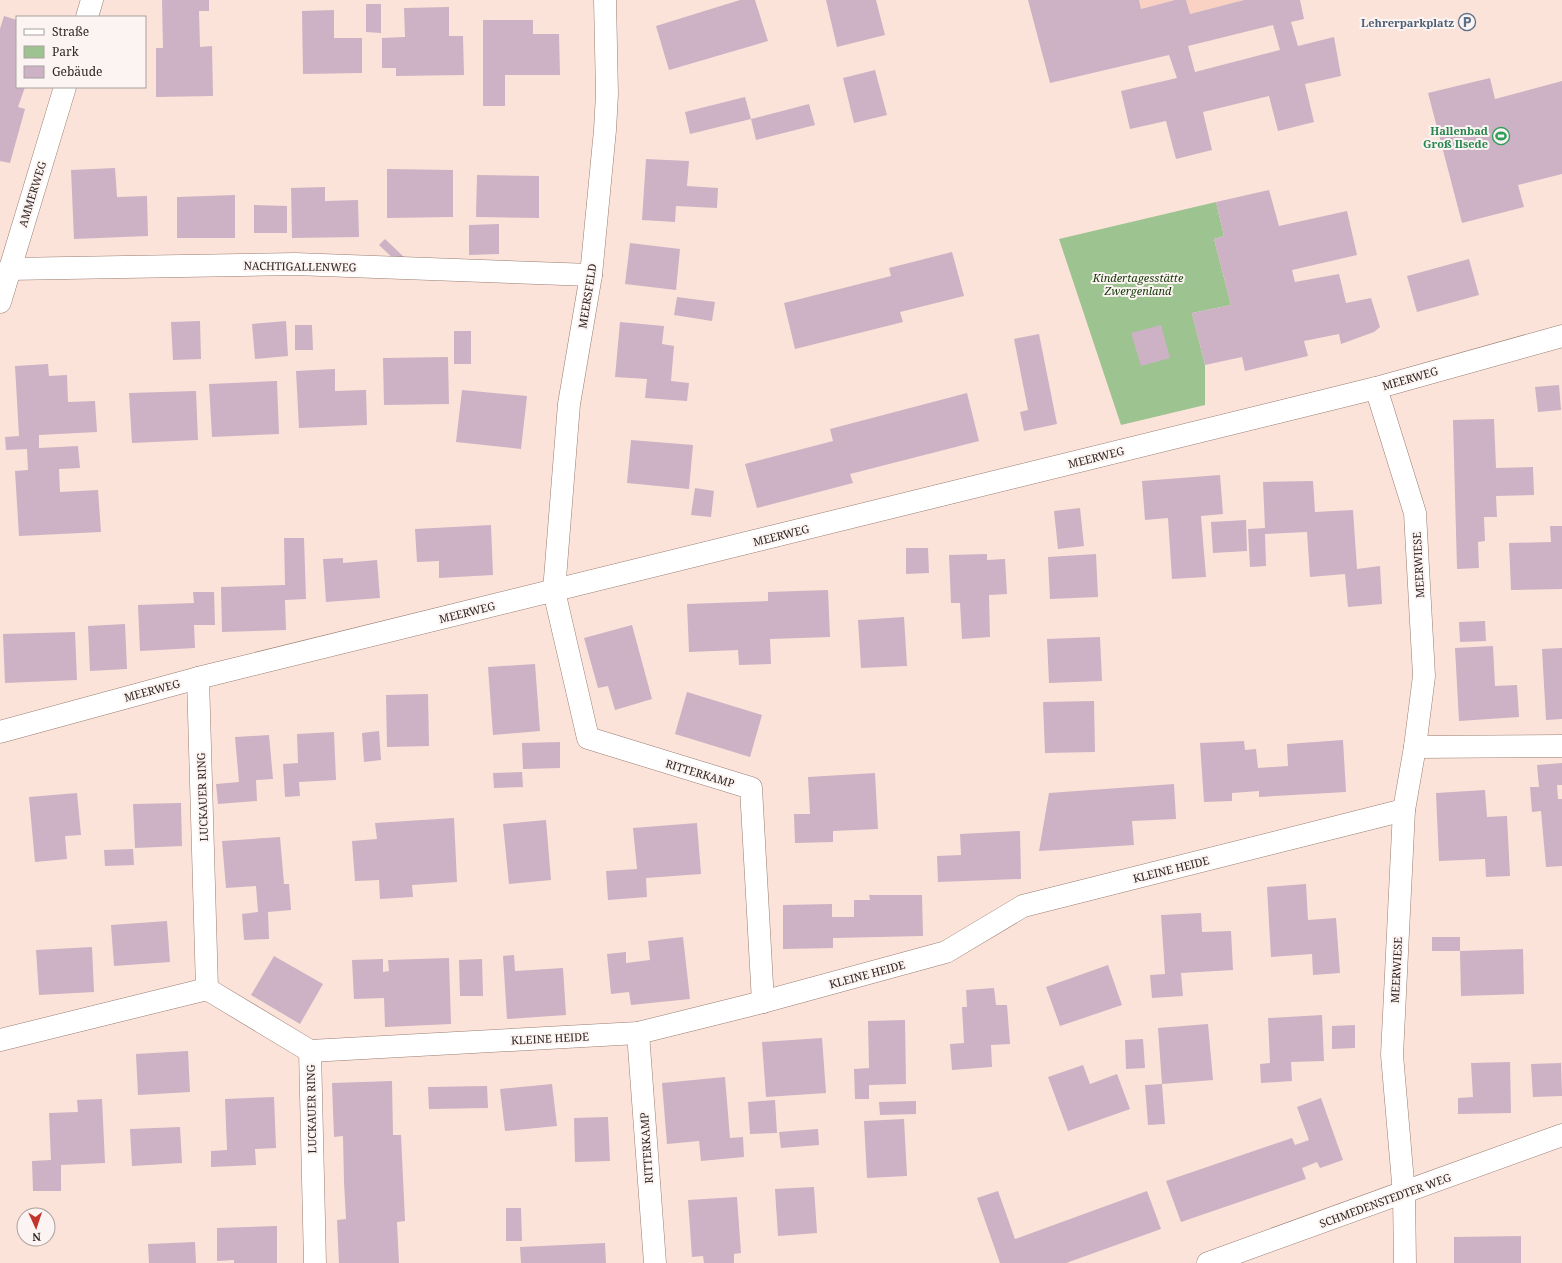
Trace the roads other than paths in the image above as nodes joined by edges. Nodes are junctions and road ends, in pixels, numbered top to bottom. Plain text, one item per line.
1 (92, 0) edge
2 (605, 0) edge
3 (87, 16) edge
4 (65, 88) edge
5 (9, 269) junction
6 (592, 275) junction
7 (0, 302) edge
8 (1562, 336) edge
9 (1376, 388) junction
10 (554, 591) junction
11 (198, 678) junction
12 (0, 732) edge
13 (1562, 746) edge
14 (1415, 747) junction
15 (1404, 810) junction
16 (208, 989) junction
17 (763, 1002) junction
18 (638, 1034) junction
19 (0, 1040) edge
20 (310, 1051) junction
21 (1562, 1135) edge
22 (1404, 1194) junction
23 (315, 1263) edge
24 (655, 1263) edge
25 (1208, 1263) edge
26 (1405, 1263) edge

1 - 3 street
2 - 6 street, MEERSFELD
4 - 5 street, AMMERWEG
5 - 6 street, NACHTIGALLENWEG
5 - 7 street, AMMERWEG
6 - 10 street, MEERSFELD
8 - 9 street, MEERWEG
9 - 10 street, MEERWEG
9 - 14 street, MEERWIESE
10 - 11 street, MEERWEG
10 - 17 street, RITTERKAMP
11 - 12 street, MEERWEG
11 - 16 street, LUCKAUER RING
13 - 14 street
14 - 15 street, MEERWIESE
15 - 17 street, KLEINE HEIDE
15 - 22 street, MEERWIESE
16 - 19 street
16 - 20 street, LUCKAUER RING
17 - 18 street, KLEINE HEIDE
18 - 20 street, KLEINE HEIDE
18 - 24 street, RITTERKAMP
20 - 23 street, LUCKAUER RING
21 - 22 street, SCHMEDENSTEDTER WEG
22 - 25 street, SCHMEDENSTEDTER WEG
22 - 26 street, MEERWIESE

